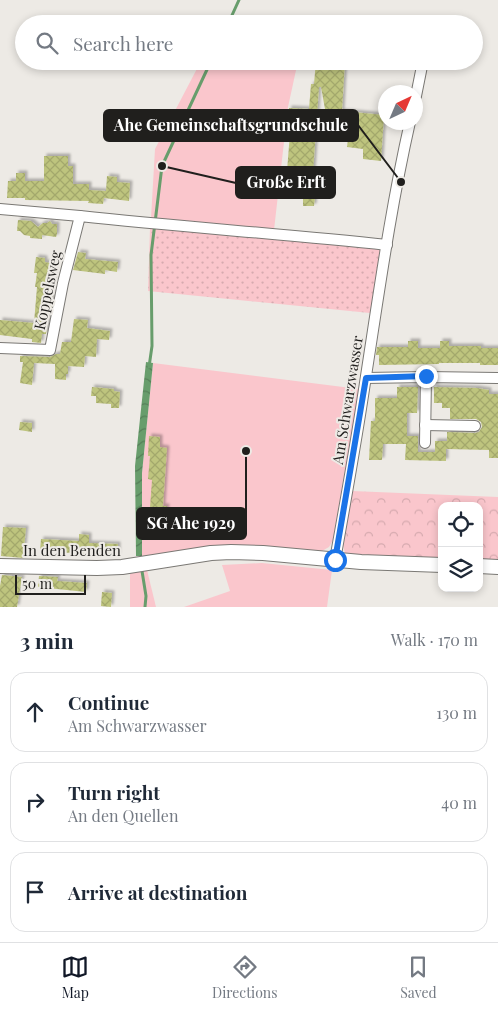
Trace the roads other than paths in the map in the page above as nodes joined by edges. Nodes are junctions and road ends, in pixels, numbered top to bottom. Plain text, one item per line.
1 (421, 70) edge
2 (418, 85) edge
3 (408, 130) edge
4 (0, 209) edge
5 (80, 216) junction
6 (387, 244) junction
7 (0, 348) edge
8 (426, 376) junction
9 (366, 378) junction
10 (498, 378) edge
11 (425, 425) junction
12 (474, 426) dead end
13 (424, 443) dead end
14 (335, 560) junction
15 (438, 565) edge
16 (0, 566) edge
17 (483, 566) edge
18 (498, 567) edge

1 - 2 street
3 - 6 street, Am Schwarzwasser
4 - 5 street
5 - 6 street
5 - 7 street, Koppelsweg
6 - 9 street, Am Schwarzwasser
8 - 9 street
8 - 10 street
8 - 11 street
9 - 14 street, Am Schwarzwasser
11 - 12 street
11 - 13 street
14 - 15 street, In den Benden
14 - 16 street, In den Benden
17 - 18 street

